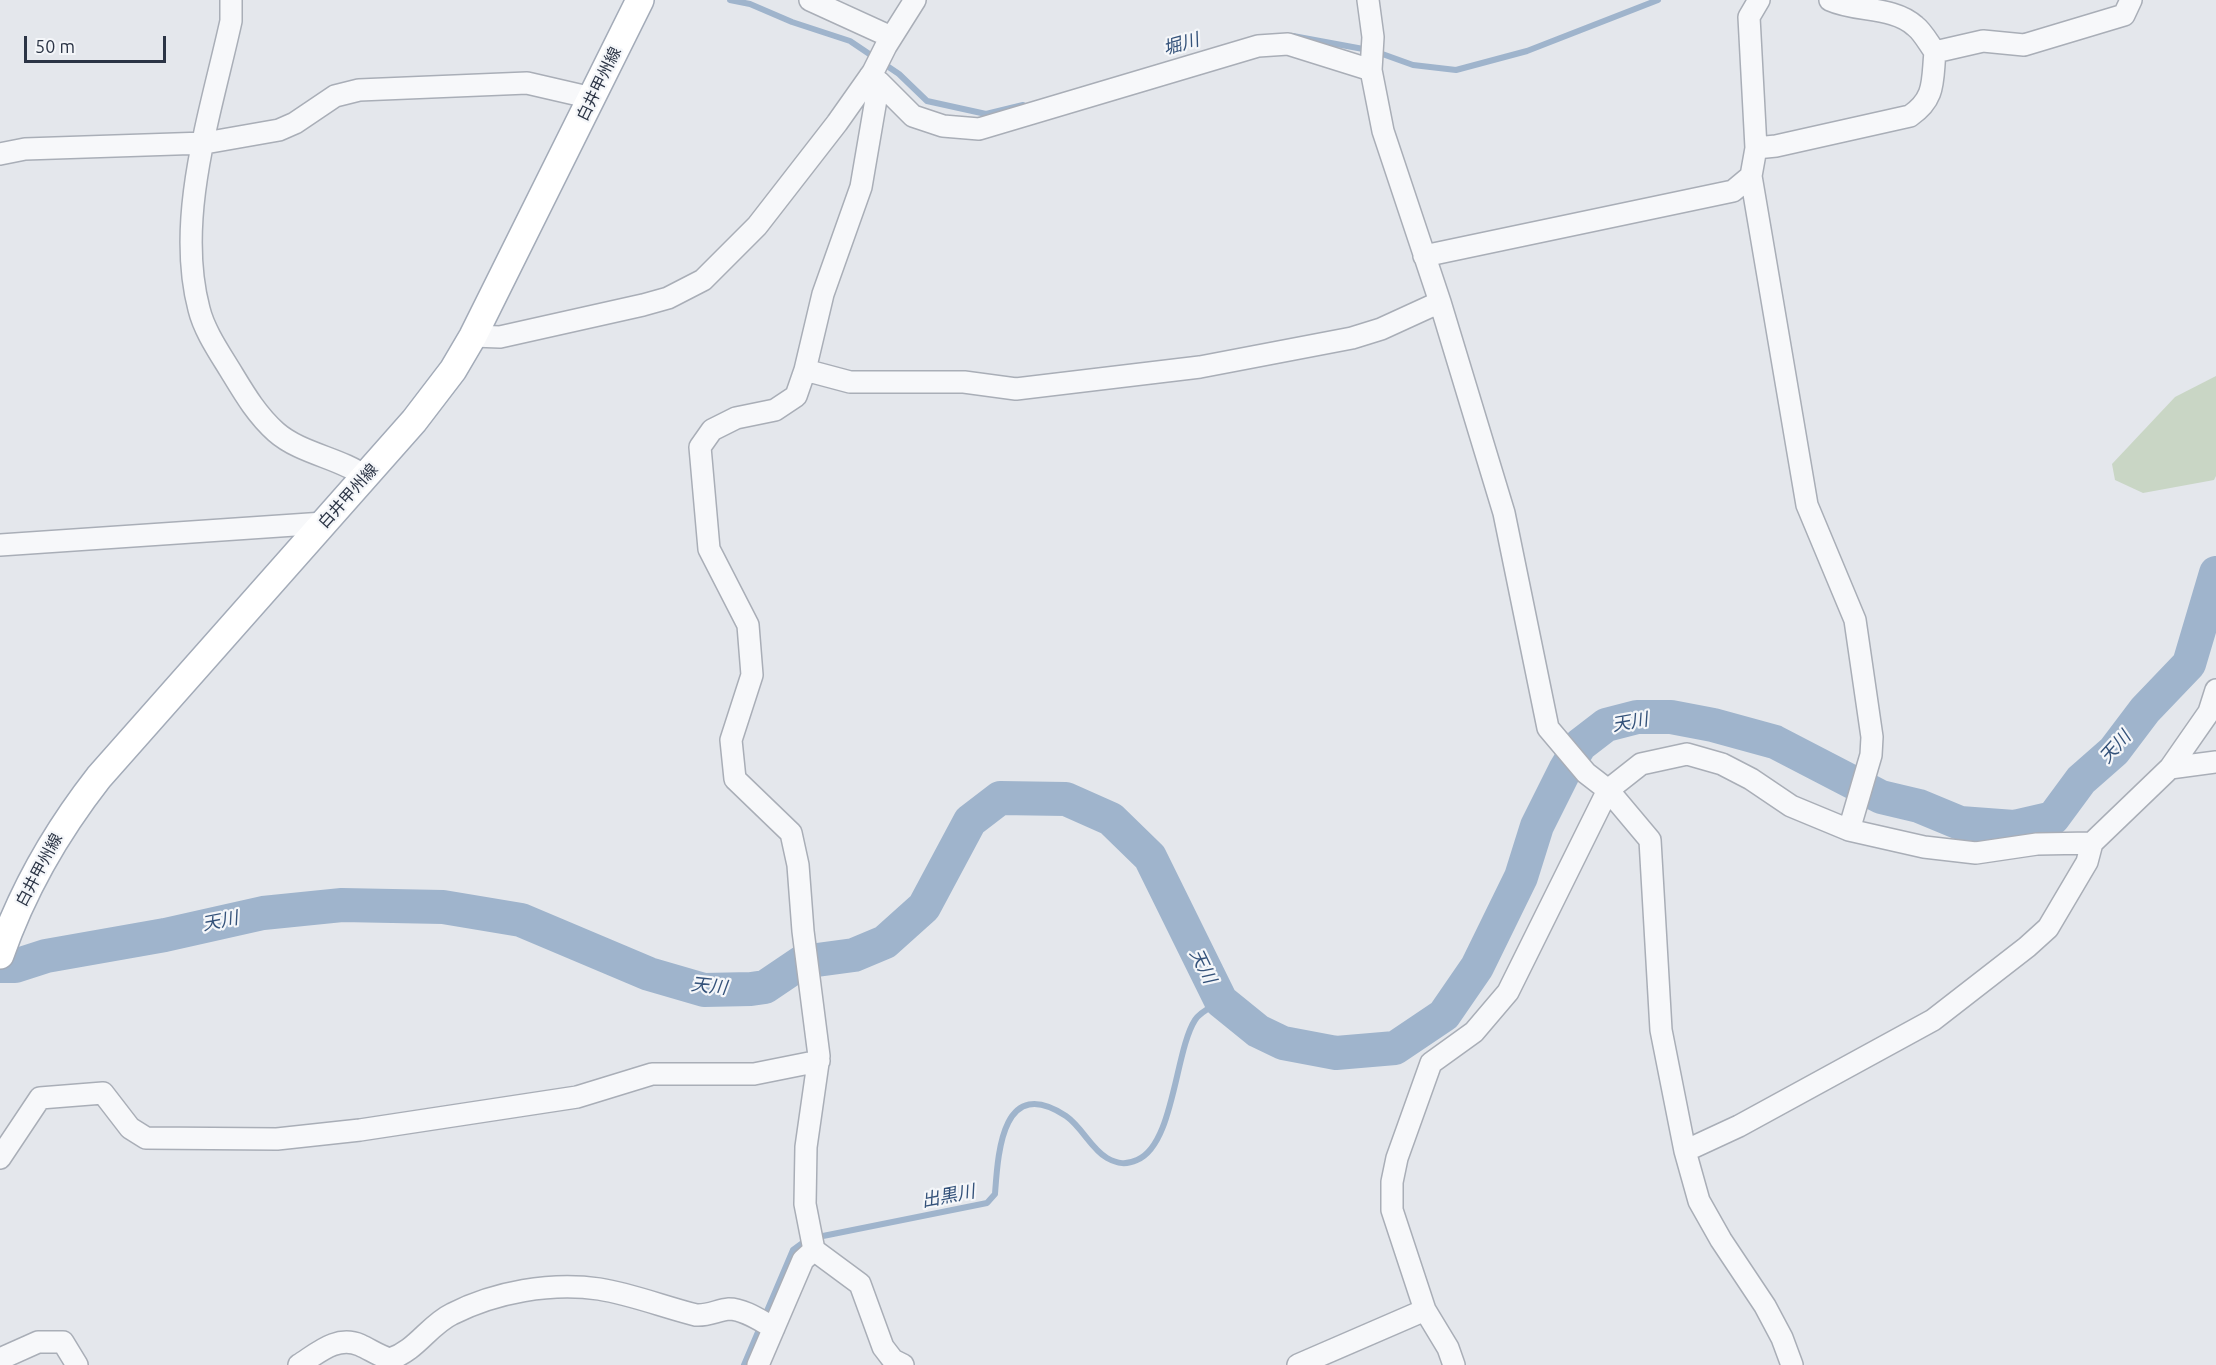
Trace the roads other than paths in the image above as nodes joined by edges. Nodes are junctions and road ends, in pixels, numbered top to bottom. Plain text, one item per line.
1 (231, 0) edge
2 (640, 0) edge
3 (810, 0) edge
4 (915, 0) edge
5 (1368, 0) edge
6 (1759, 0) edge
7 (1830, 0) edge
8 (2131, 0) edge
9 (888, 42) junction
10 (1935, 52) junction
11 (1370, 65) junction
12 (874, 77) junction
13 (592, 98) junction
14 (205, 143) junction
15 (1756, 148) junction
16 (0, 154) edge
17 (1751, 176) junction
18 (1424, 256) junction
19 (1440, 302) junction
20 (473, 336) junction
21 (805, 370) junction
22 (366, 477) junction
23 (324, 523) junction
24 (0, 545) edge
25 (2216, 690) edge
26 (2216, 762) edge
27 (2170, 768) junction
28 (1608, 790) junction
29 (1851, 821) junction
30 (2092, 843) junction
31 (0, 955) edge
32 (819, 1061) junction
33 (1686, 1151) junction
34 (0, 1158) edge
35 (813, 1242) junction
36 (1425, 1310) junction
37 (774, 1328) junction
38 (0, 1359) edge
39 (77, 1365) edge
40 (299, 1365) edge
41 (758, 1365) edge
42 (903, 1365) edge
43 (1298, 1365) edge
44 (1454, 1365) edge
45 (1792, 1365) edge

1 - 14 street
2 - 13 main road, 白井甲州線
3 - 9 street
4 - 9 street
5 - 11 street
6 - 15 street
7 - 10 street
8 - 10 street
9 - 12 street
10 - 15 street
11 - 12 street
11 - 18 street
12 - 20 street
12 - 21 street
13 - 14 street
13 - 20 main road, 白井甲州線
14 - 16 street
14 - 22 street
15 - 17 street
17 - 18 street
17 - 29 street
18 - 19 street
19 - 21 street
19 - 28 street
20 - 22 main road, 白井甲州線
21 - 32 street
22 - 23 main road, 白井甲州線
23 - 24 street
23 - 31 main road, 白井甲州線
25 - 27 street
26 - 27 street
27 - 30 street
28 - 29 street
28 - 33 street
28 - 36 street
29 - 30 street
30 - 33 street
32 - 34 street
32 - 35 street
33 - 45 street
35 - 37 street
35 - 42 street
36 - 43 street
36 - 44 street
37 - 40 street
37 - 41 street
38 - 39 street

